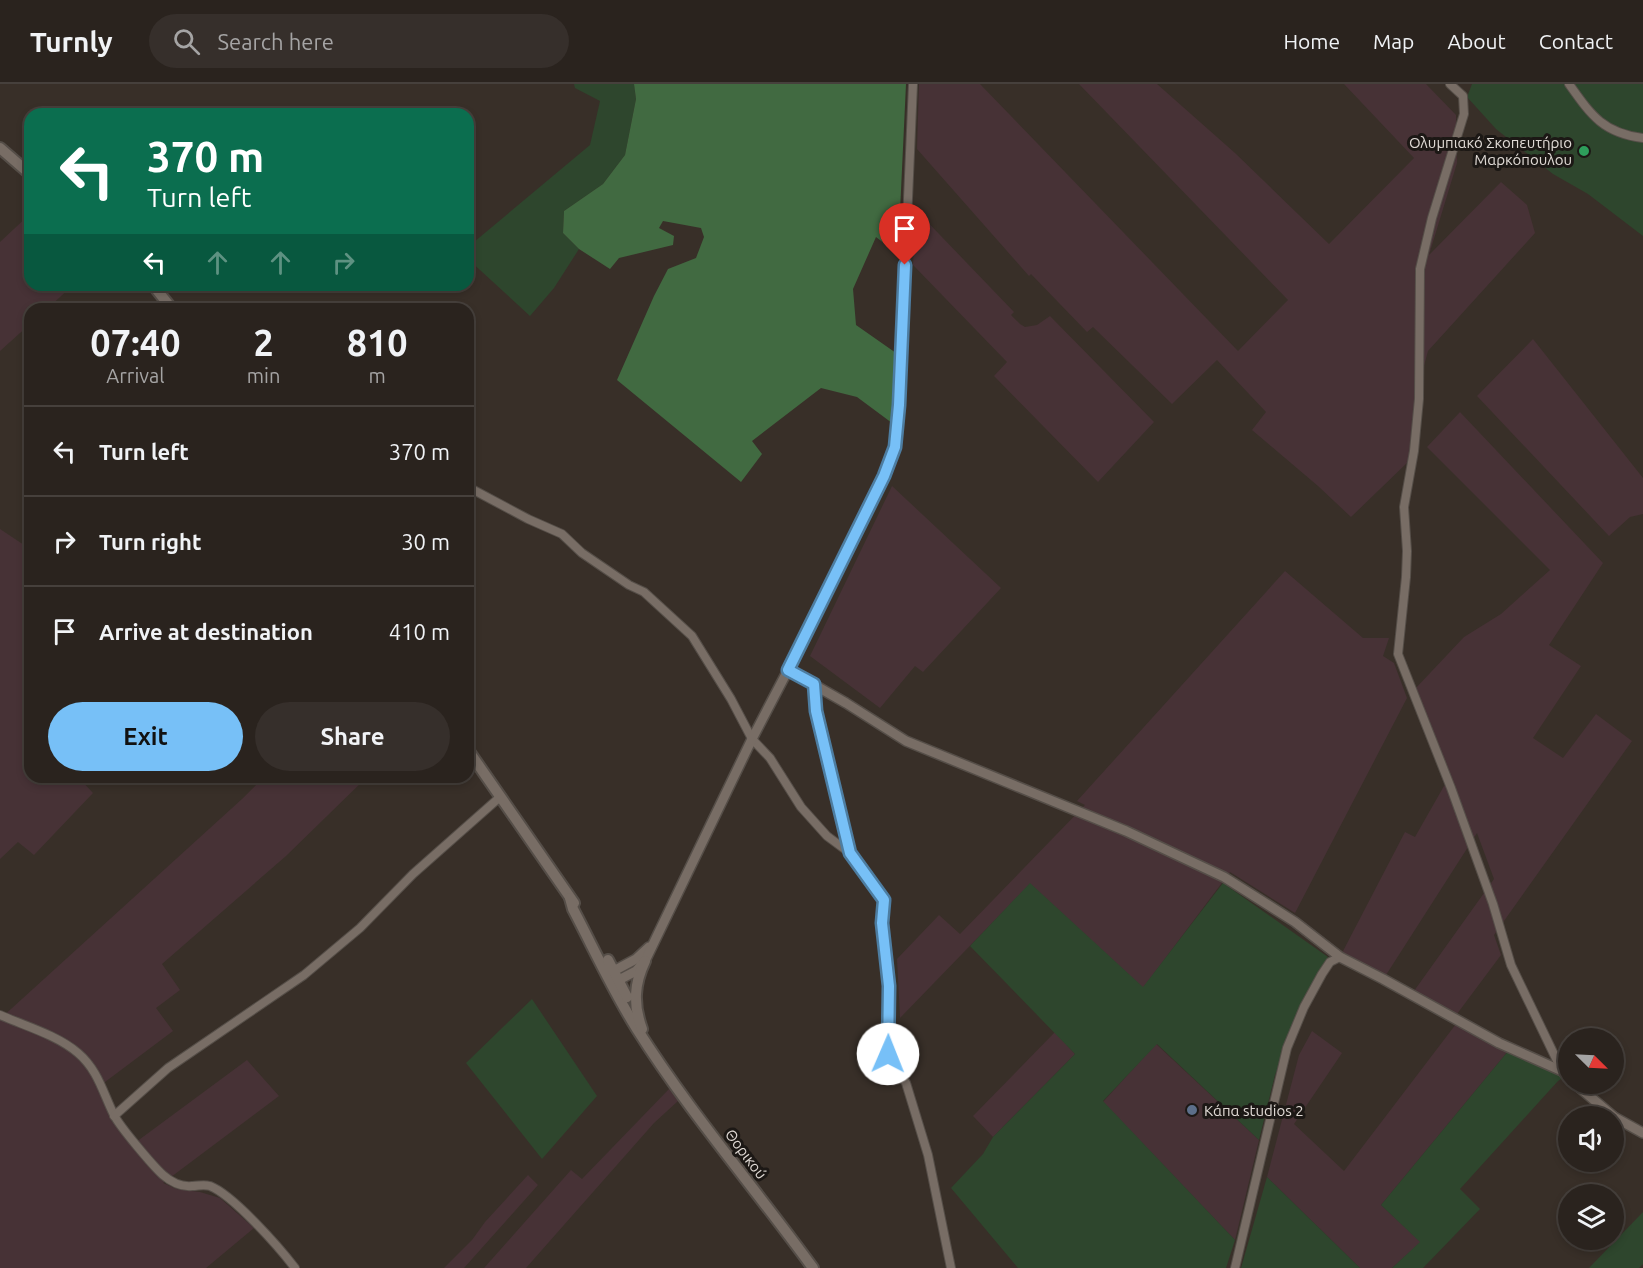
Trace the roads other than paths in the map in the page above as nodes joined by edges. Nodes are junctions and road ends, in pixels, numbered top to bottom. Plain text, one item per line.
1 (913, 84) edge
2 (1450, 84) edge
3 (1569, 84) edge
4 (1643, 138) edge
5 (0, 148) edge
6 (24, 169) edge
7 (158, 291) edge
8 (167, 303) edge
9 (474, 490) edge
10 (788, 670) junction
11 (814, 684) junction
12 (752, 739) junction
13 (474, 759) edge
14 (500, 797) junction
15 (850, 853) junction
16 (654, 940) junction
17 (1340, 957) junction
18 (645, 961) junction
19 (613, 977) junction
20 (0, 1016) edge
21 (642, 1029) junction
22 (656, 1057) junction
23 (1558, 1058) edge
24 (1558, 1070) edge
25 (1587, 1094) edge
26 (1601, 1106) edge
27 (114, 1116) junction
28 (1624, 1122) edge
29 (1643, 1133) edge
30 (295, 1268) edge
31 (813, 1268) edge
32 (951, 1268) edge
33 (1234, 1268) edge

1 - 10 street
2 - 23 street
3 - 4 street
5 - 6 main road
7 - 8 main road
9 - 12 street
10 - 11 street
10 - 12 street
11 - 15 street
11 - 17 street
12 - 15 street
12 - 16 street
13 - 14 main road, Θορικού
14 - 19 main road, Θορικού
14 - 27 street
15 - 32 street
16 - 18 street
16 - 19 street
17 - 24 street
17 - 33 street
18 - 19 street
18 - 21 main road
19 - 21 main road, Θορικού
19 - 22 main road, Θορικού
20 - 27 street
21 - 22 main road, Θορικού
22 - 31 main road, Θορικού
25 - 26 street
27 - 30 street
28 - 29 street

